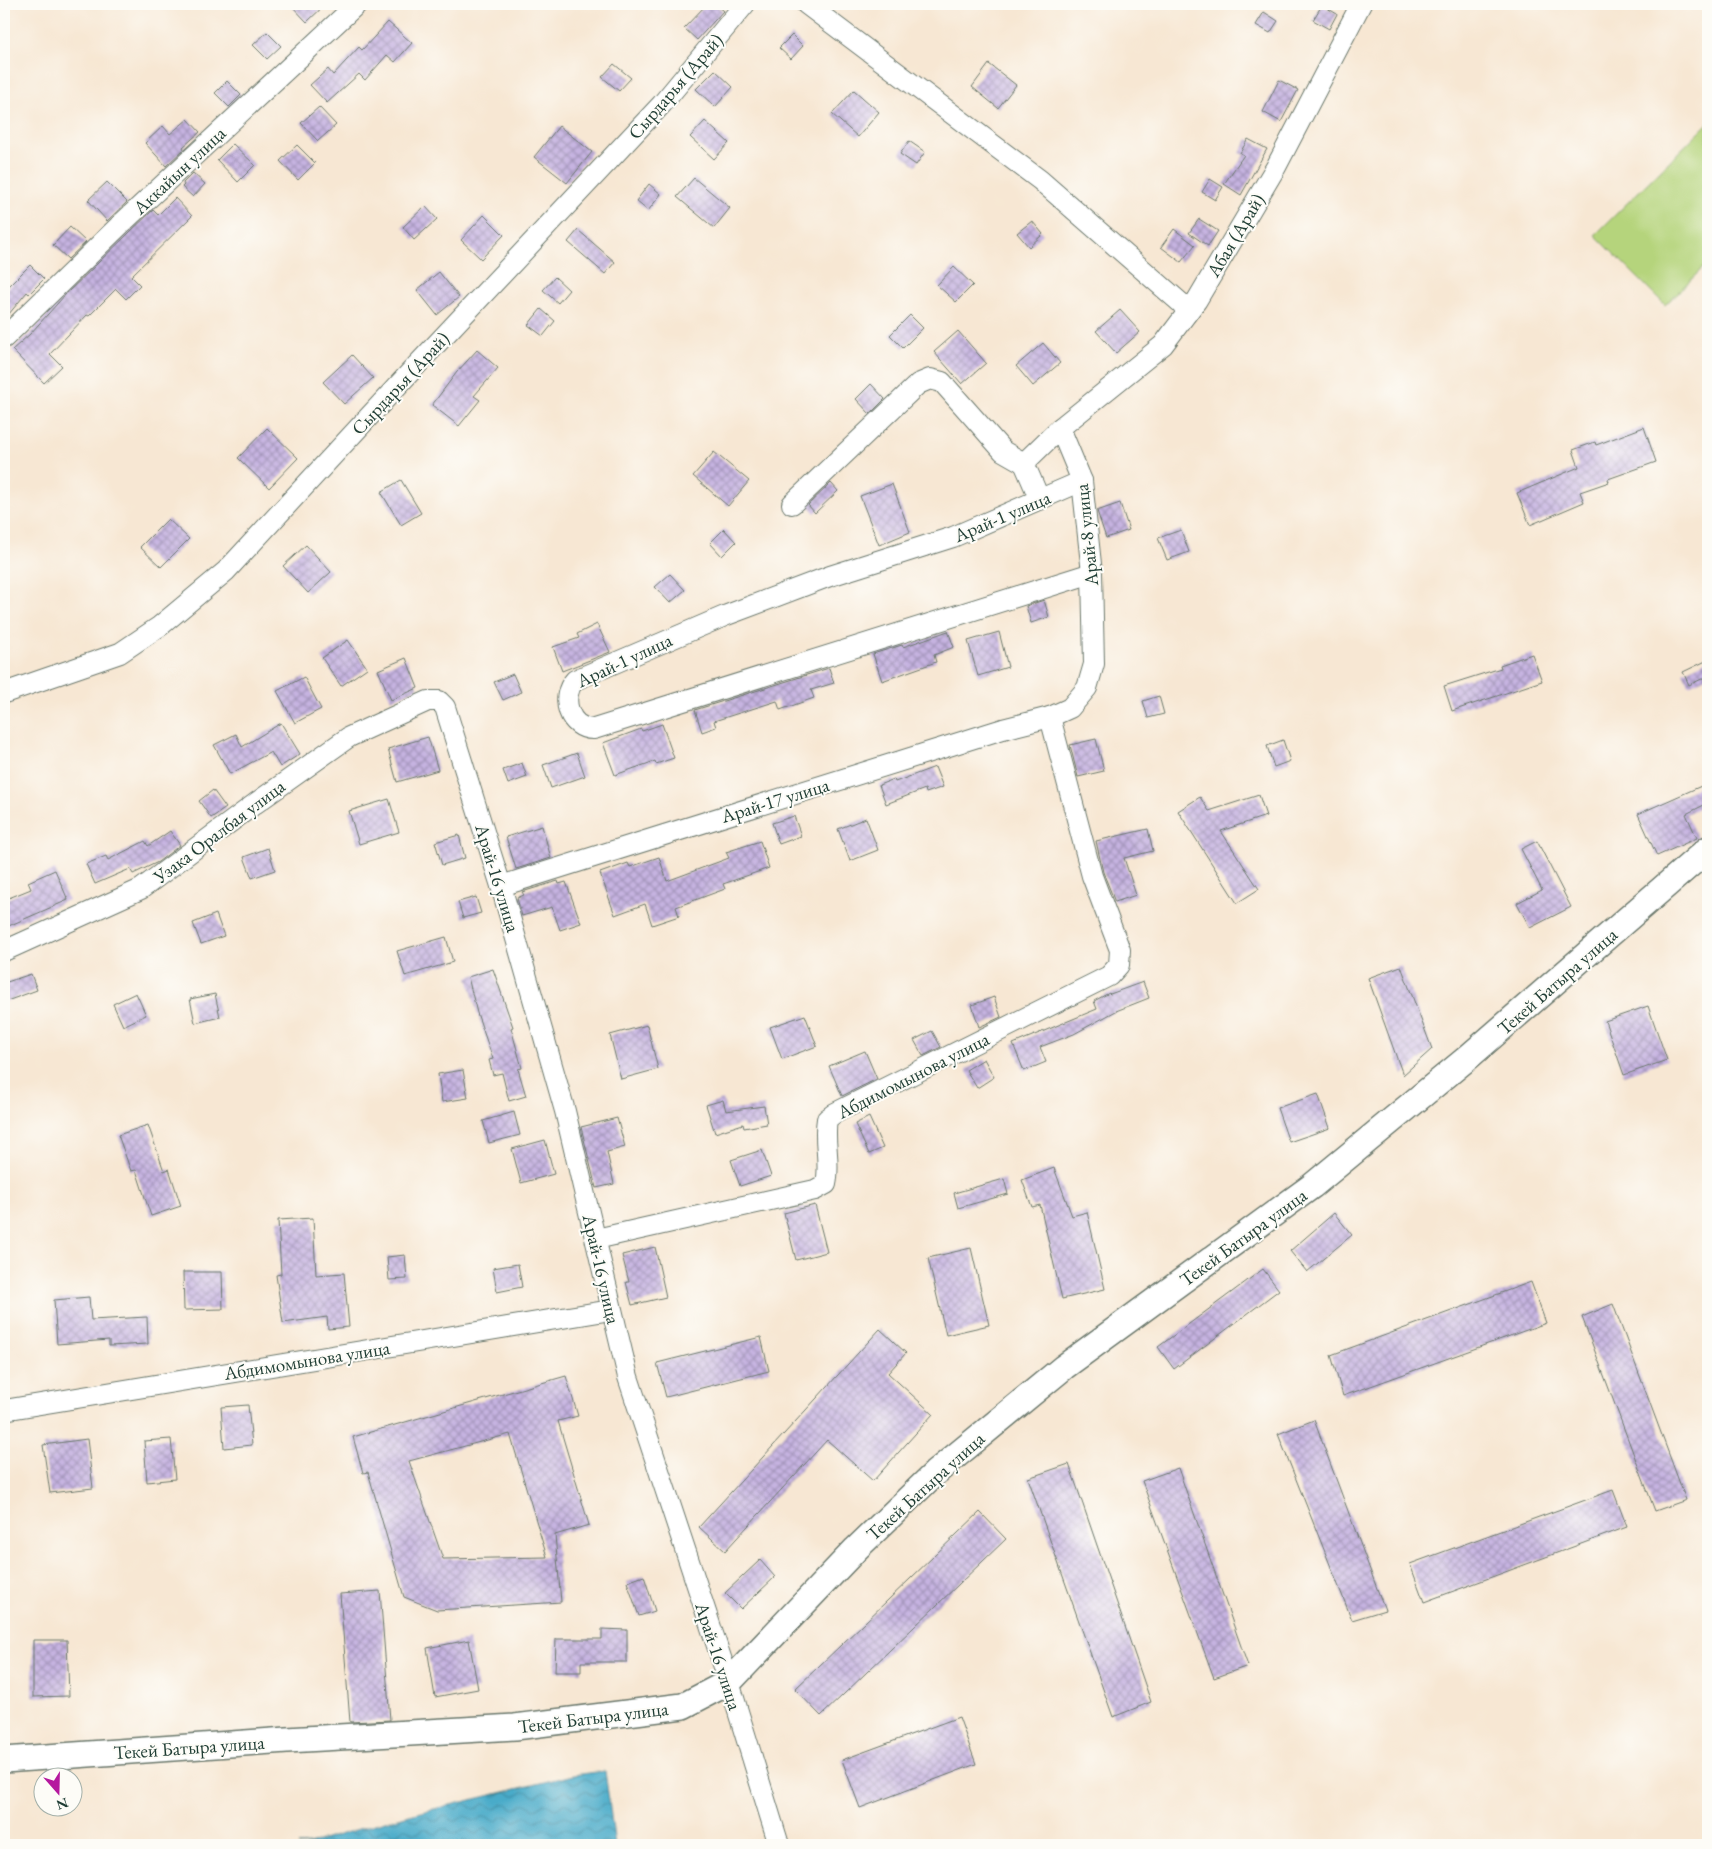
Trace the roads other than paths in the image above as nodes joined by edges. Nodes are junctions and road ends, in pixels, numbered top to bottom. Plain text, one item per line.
1 (357, 4) edge
2 (745, 4) edge
3 (806, 4) edge
4 (1362, 4) edge
5 (1187, 312) junction
6 (4, 338) edge
7 (1060, 428) junction
8 (1024, 463) junction
9 (1082, 481) junction
10 (1040, 500) junction
11 (792, 504) dead end
12 (1092, 573) junction
13 (4, 692) edge
14 (428, 701) joint
15 (1050, 717) junction
16 (1708, 849) edge
17 (501, 886) junction
18 (4, 951) edge
19 (596, 1239) junction
20 (611, 1310) junction
21 (4, 1410) edge
22 (728, 1682) junction
23 (4, 1760) edge
24 (779, 1845) edge

1 - 6 street, Аккайын улица
2 - 13 street, Сырдарья (Арай)
3 - 5 street
4 - 5 street, Абая (Арай)
5 - 7 street, Абая (Арай)
7 - 8 street
7 - 9 street, Арай-8 улица
8 - 10 street
8 - 11 street
9 - 10 street, Арай-1 улица
9 - 12 street, Арай-8 улица
10 - 12 street, Арай-1 улица
12 - 15 street, Арай-8 улица
14 - 17 street, Арай-16 улица
14 - 18 street, Узака Оралбая улица
15 - 17 street, Арай-17 улица
15 - 19 street, Абдимомынова улица
16 - 22 street, Текей Батыра улица
17 - 19 street, Арай-16 улица
19 - 20 street, Арай-16 улица
20 - 21 street, Абдимомынова улица
20 - 22 street, Арай-16 улица
22 - 23 street, Текей Батыра улица
22 - 24 street, Арай-16 улица

